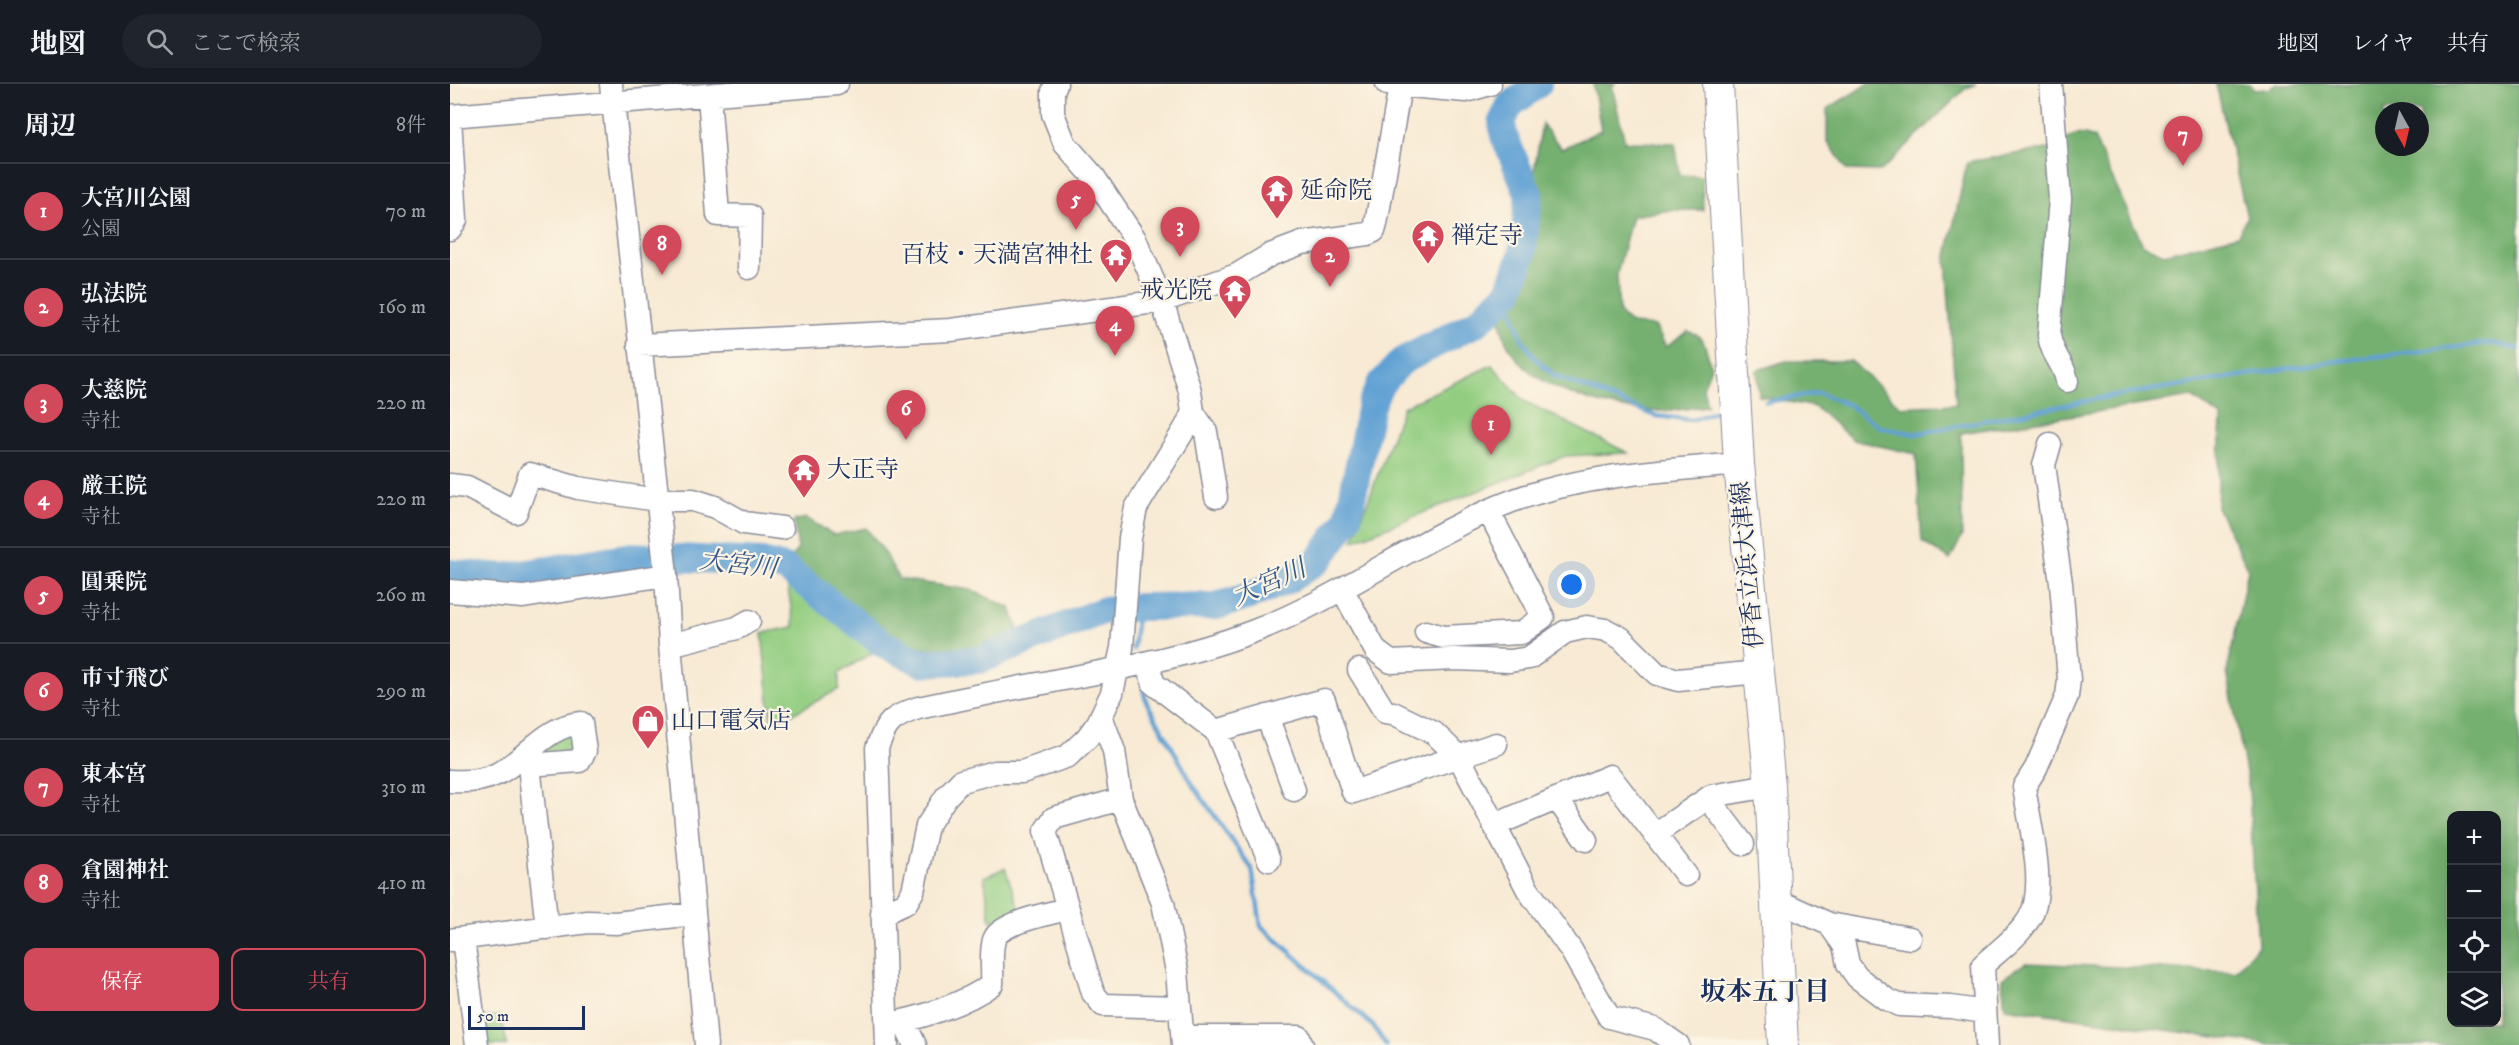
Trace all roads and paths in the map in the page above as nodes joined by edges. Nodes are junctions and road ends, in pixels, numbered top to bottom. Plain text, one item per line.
1 (837, 84) edge
2 (1056, 84) edge
3 (1490, 84) edge
4 (1718, 84) edge
5 (2051, 84) edge
6 (1393, 85) edge
7 (612, 93) edge
8 (709, 95) junction
9 (450, 117) edge
10 (450, 229) edge
11 (749, 267) dead end
12 (1162, 301) junction
13 (639, 345) junction
14 (2067, 381) dead end
15 (1193, 412) junction
16 (2050, 444) dead end
17 (1739, 464) junction
18 (450, 485) edge
19 (1216, 497) dead end
20 (657, 500) junction
21 (1489, 512) junction
22 (782, 528) dead end
23 (666, 574) junction
24 (1342, 589) junction
25 (450, 591) edge
26 (749, 621) dead end
27 (1426, 632) dead end
28 (670, 645) junction
29 (1147, 664) junction
30 (1115, 670) junction
31 (1359, 670) dead end
32 (1758, 672) junction
33 (1101, 716) junction
34 (1267, 716) junction
35 (1216, 731) junction
36 (1496, 744) dead end
37 (1459, 757) junction
38 (450, 781) edge
39 (1770, 786) junction
40 (1294, 790) dead end
41 (1708, 798) junction
42 (1121, 799) junction
43 (1557, 799) junction
44 (1495, 825) junction
45 (1574, 833) dead end
46 (1655, 834) junction
47 (1743, 844) dead end
48 (1269, 860) dead end
49 (1686, 875) dead end
50 (1778, 901) junction
51 (1068, 909) junction
52 (693, 914) junction
53 (882, 914) junction
54 (1829, 924) junction
55 (547, 928) junction
56 (1910, 938) dead end
57 (456, 940) edge
58 (1180, 1007) junction
59 (1985, 1012) junction
60 (893, 1030) edge
61 (1183, 1041) edge
62 (477, 1045) edge
63 (706, 1045) edge
64 (915, 1045) edge
65 (1302, 1045) edge
66 (1678, 1045) edge
67 (1783, 1045) edge
68 (1987, 1045) edge

1 - 8 street
2 - 12 street
3 - 6 street
4 - 17 main road, 伊香立浜大津線
5 - 14 street
6 - 12 street
7 - 8 street
7 - 9 street
7 - 13 street
8 - 11 street
9 - 10 street
12 - 13 street
12 - 15 street
13 - 20 street
15 - 19 street
15 - 30 street
16 - 59 street
17 - 21 street
17 - 32 main road, 伊香立浜大津線
18 - 20 street
20 - 22 street
20 - 23 street
21 - 24 street
21 - 27 street
23 - 25 street
23 - 28 street
24 - 29 street
24 - 32 street
26 - 28 street
28 - 52 street
29 - 30 street
29 - 35 street
30 - 33 street
30 - 53 street
31 - 37 street
32 - 39 main road, 伊香立浜大津線
33 - 42 street
33 - 53 street
34 - 35 street
34 - 37 street
34 - 40 street
35 - 48 street
36 - 37 street
37 - 44 street
38 - 55 street
39 - 41 street
39 - 50 main road, 伊香立浜大津線
41 - 46 street
41 - 47 street
42 - 51 street
42 - 58 street
43 - 44 street
43 - 45 street
43 - 46 street
44 - 66 street
46 - 49 street
50 - 54 street
50 - 67 main road, 伊香立浜大津線
51 - 58 street
51 - 60 street
52 - 55 street
52 - 63 street
53 - 60 street
54 - 56 street
54 - 59 street
55 - 57 street
57 - 62 street
58 - 61 street
59 - 68 street
60 - 64 street
61 - 65 street

